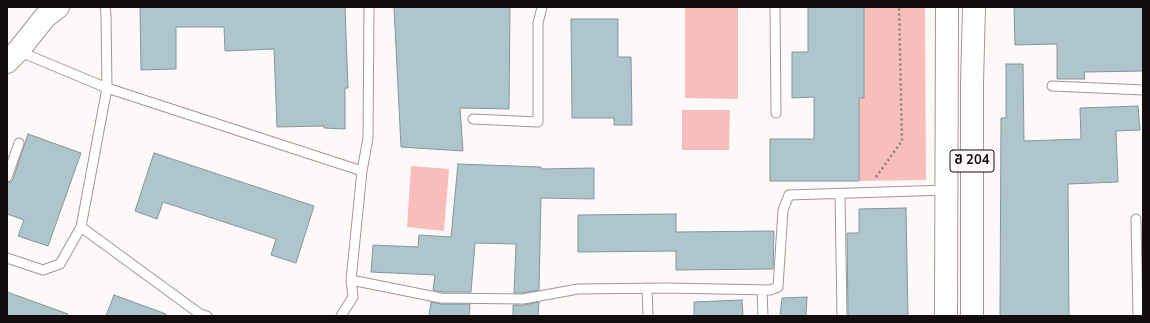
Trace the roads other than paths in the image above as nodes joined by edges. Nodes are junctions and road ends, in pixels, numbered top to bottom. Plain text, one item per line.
1 (105, 7) edge
2 (369, 7) edge
3 (542, 7) edge
4 (775, 7) edge
5 (947, 7) edge
6 (974, 7) edge
7 (48, 10) edge
8 (12, 56) edge
9 (1052, 86) dead end
10 (107, 88) junction
11 (1143, 90) edge
12 (776, 113) dead end
13 (473, 119) dead end
14 (19, 143) dead end
15 (362, 171) junction
16 (7, 177) edge
17 (946, 190) junction
18 (840, 194) junction
19 (1136, 219) dead end
20 (80, 227) junction
21 (7, 258) edge
22 (351, 280) junction
23 (647, 288) junction
24 (762, 290) junction
25 (207, 316) edge
26 (341, 316) edge
27 (648, 316) edge
28 (763, 316) edge
29 (842, 316) edge
30 (946, 316) edge
31 (972, 316) edge
32 (1138, 316) edge

1 - 10 lane
2 - 15 lane
3 - 13 lane
4 - 12 lane
5 - 17 main road, შ 204
6 - 31 main road, შ 204
7 - 8 main road
8 - 10 lane
9 - 11 lane
10 - 15 lane
10 - 20 lane
14 - 16 lane
15 - 22 lane
17 - 18 lane
17 - 30 main road, შ 204
18 - 24 lane
18 - 29 lane
19 - 32 lane
20 - 21 lane
20 - 25 lane
22 - 23 lane
22 - 26 lane
23 - 24 lane
23 - 27 lane
24 - 28 lane

